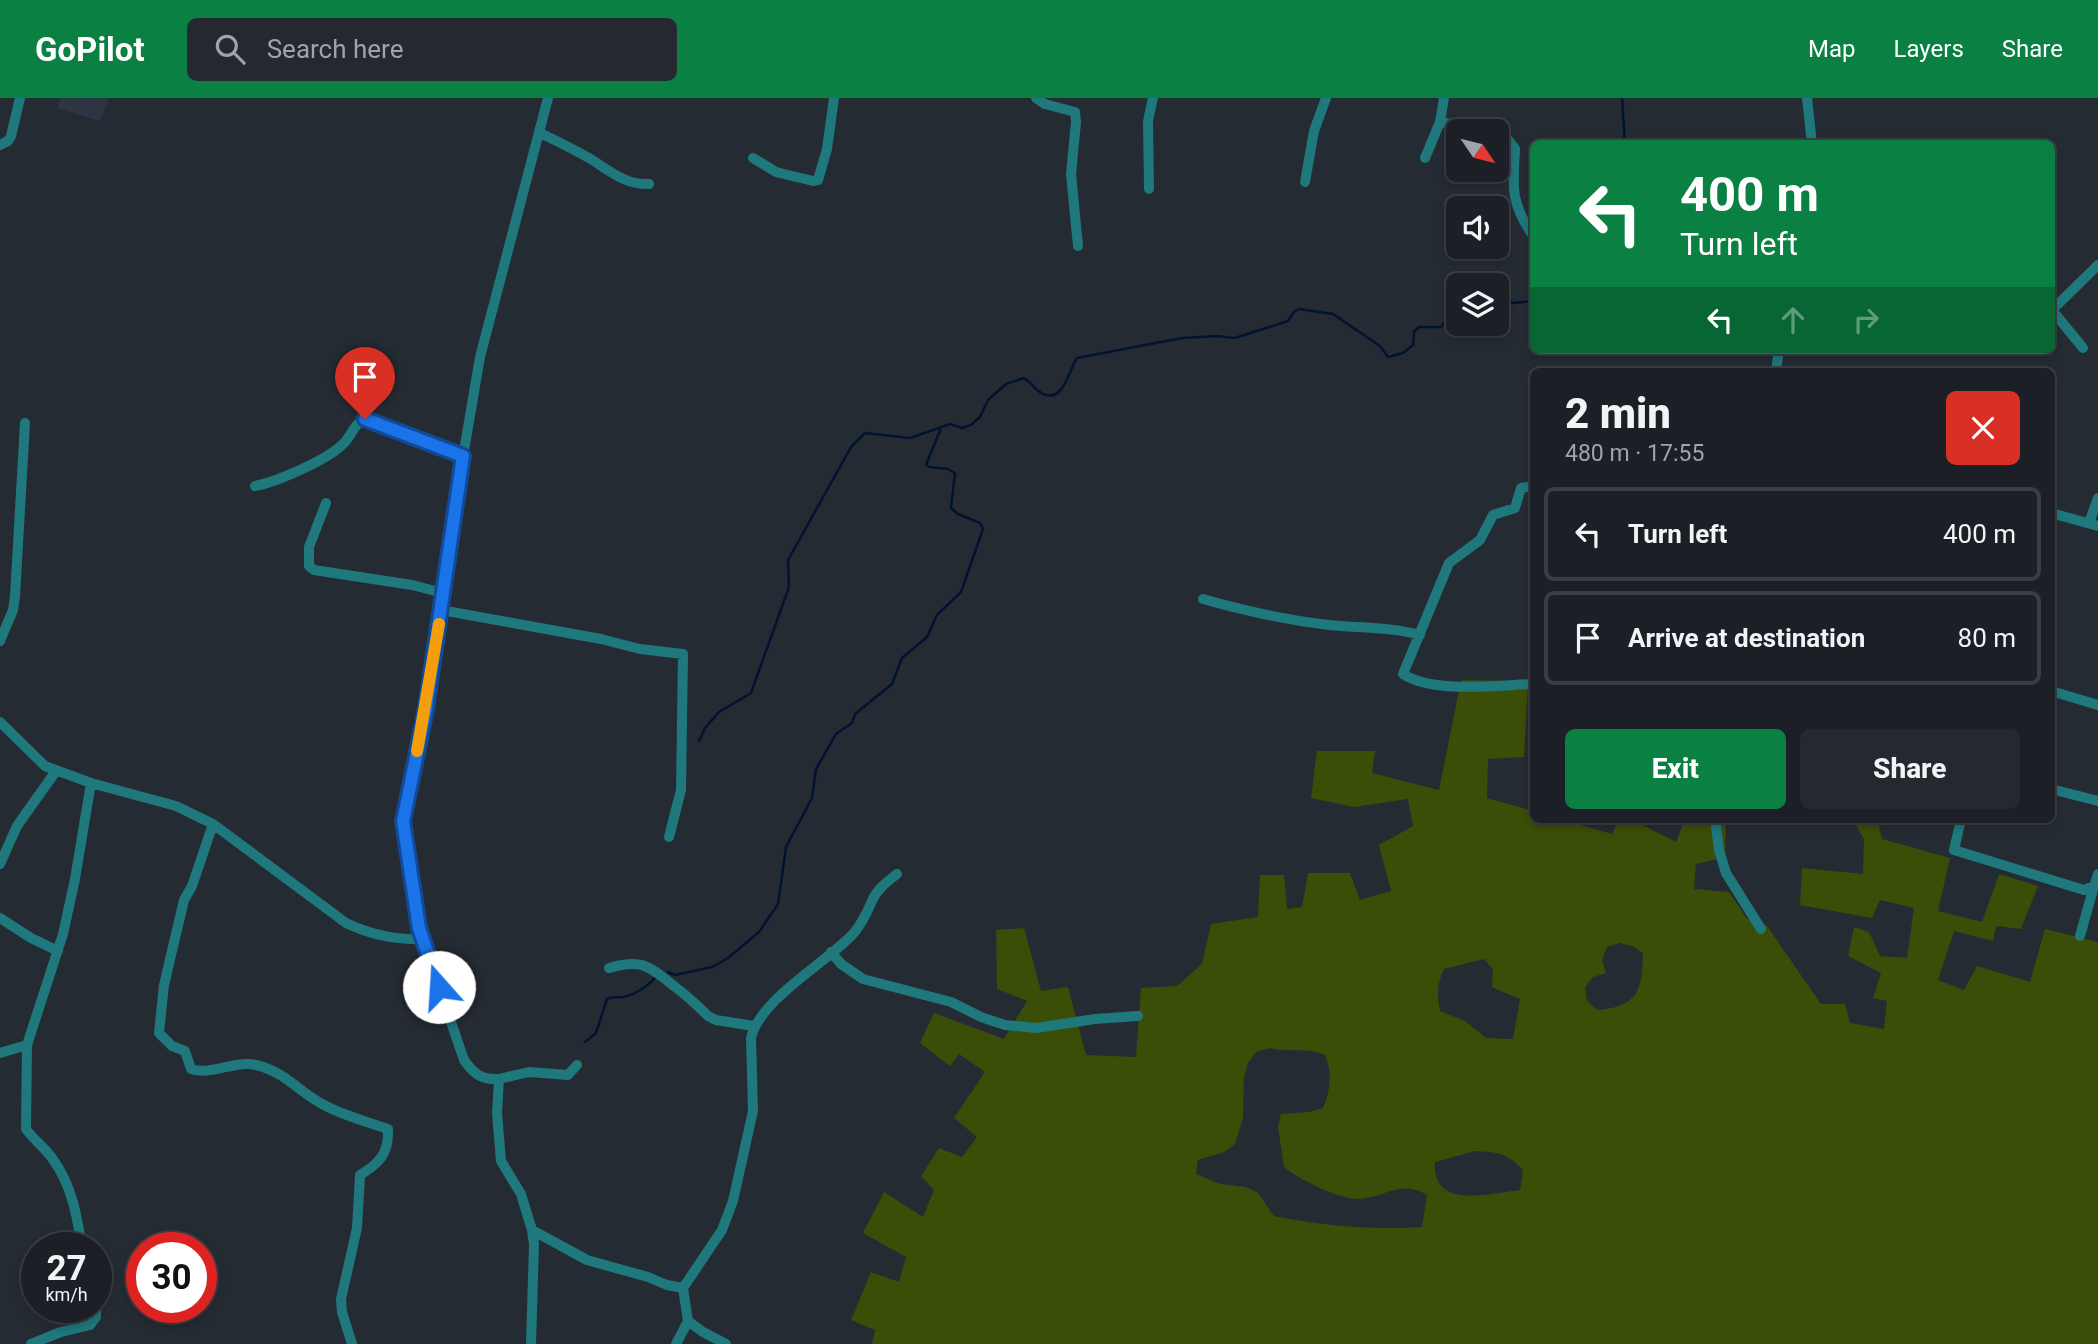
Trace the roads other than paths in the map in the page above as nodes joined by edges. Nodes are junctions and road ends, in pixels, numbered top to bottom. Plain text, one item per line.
1 (20, 98) edge
2 (548, 98) edge
3 (834, 98) edge
4 (1036, 98) edge
5 (1153, 98) edge
6 (1326, 98) edge
7 (1444, 98) edge
8 (1807, 98) edge
9 (1440, 122) junction
10 (1446, 123) edge
11 (540, 133) junction
12 (1812, 140) edge
13 (1509, 141) edge
14 (0, 145) edge
15 (1425, 158) dead end
16 (753, 159) dead end
17 (1305, 182) dead end
18 (649, 184) dead end
19 (1149, 189) dead end
20 (1530, 231) edge
21 (1078, 246) dead end
22 (2098, 265) edge
23 (2055, 307) edge
24 (2055, 314) edge
25 (2083, 348) dead end
26 (25, 423) dead end
27 (463, 456) junction
28 (255, 486) dead end
29 (1530, 486) edge
30 (2098, 498) edge
31 (327, 503) dead end
32 (2055, 518) edge
33 (2093, 525) edge
34 (443, 593) junction
35 (1203, 599) dead end
36 (441, 610) junction
37 (1420, 635) junction
38 (0, 641) edge
39 (1530, 684) edge
40 (2055, 692) edge
41 (2098, 705) edge
42 (0, 722) edge
43 (56, 771) junction
44 (91, 783) junction
45 (2055, 790) edge
46 (2098, 802) edge
47 (1716, 823) edge
48 (1960, 823) edge
49 (213, 824) junction
50 (669, 837) dead end
51 (0, 864) edge
52 (897, 874) dead end
53 (2096, 880) edge
54 (0, 918) edge
55 (1761, 929) dead end
56 (2080, 936) dead end
57 (423, 939) junction
58 (58, 951) junction
59 (831, 952) junction
60 (609, 968) dead end
61 (1138, 1016) dead end
62 (754, 1026) junction
63 (27, 1045) junction
64 (0, 1053) edge
65 (577, 1065) dead end
66 (499, 1079) junction
67 (531, 1230) junction
68 (79, 1232) edge
69 (683, 1288) junction
70 (688, 1321) junction
71 (92, 1323) edge
72 (527, 1342) edge
73 (32, 1344) edge
74 (352, 1344) edge
75 (676, 1344) edge
76 (726, 1344) edge

1 - 14 street
2 - 11 street
3 - 16 street
4 - 21 street
5 - 19 street
6 - 17 street
7 - 9 street
8 - 12 street
9 - 10 street
9 - 15 street
11 - 18 street
11 - 27 street
13 - 20 street
22 - 23 street
24 - 25 street
26 - 38 street
27 - 28 street
27 - 34 street
29 - 37 street
30 - 33 street
31 - 34 street
32 - 33 street
34 - 36 street
35 - 37 street
36 - 50 street
36 - 57 street
37 - 39 street
40 - 41 street
42 - 43 street
43 - 44 street
43 - 51 street
44 - 49 street
44 - 58 street
45 - 46 street
47 - 55 street
48 - 53 street
49 - 57 street
49 - 74 street
52 - 59 street
53 - 56 street
54 - 58 street
57 - 66 street
58 - 63 street
59 - 61 street
59 - 62 street
60 - 62 street
62 - 69 street
63 - 64 street
63 - 68 street
65 - 66 street
66 - 67 street
67 - 69 street
67 - 72 street
69 - 70 street
70 - 75 street
70 - 76 street
71 - 73 street

